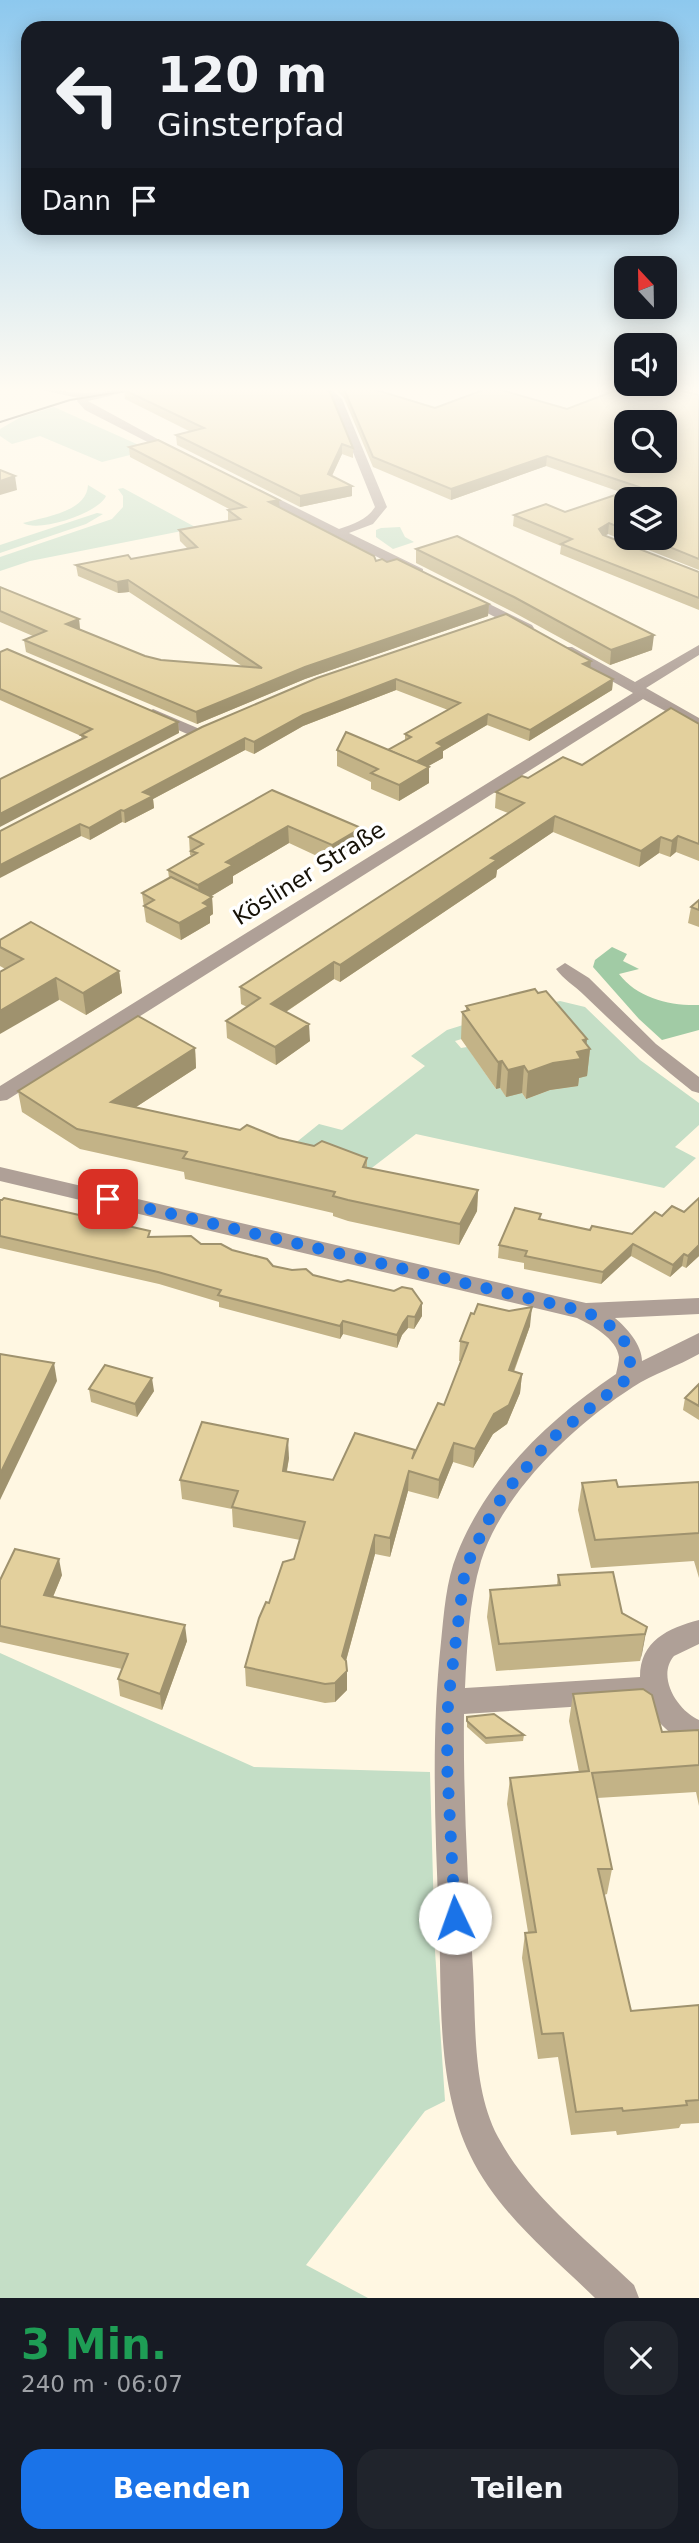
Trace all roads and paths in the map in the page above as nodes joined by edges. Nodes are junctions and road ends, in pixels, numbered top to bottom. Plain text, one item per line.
1 (258, 493) edge
2 (375, 493) edge
3 (338, 533) junction
4 (427, 577) edge
5 (450, 589) edge
6 (507, 617) junction
7 (481, 626) edge
8 (699, 649) edge
9 (640, 690) junction
10 (136, 706) edge
11 (699, 724) edge
12 (197, 733) edge
13 (565, 969) dead end
14 (699, 1087) edge
15 (0, 1095) edge
16 (0, 1174) edge
17 (699, 1306) edge
18 (583, 1311) junction
19 (699, 1342) edge
20 (627, 1379) junction
21 (699, 1632) edge
22 (656, 1689) junction
23 (448, 1702) junction
24 (699, 1734) edge
25 (621, 2298) edge

1 - 3 street
2 - 3 street
3 - 4 street
5 - 6 street
6 - 7 street
6 - 9 street
8 - 9 street, Kösliner Straße
9 - 11 street
9 - 15 street, Kösliner Straße
10 - 12 street
13 - 14 street
16 - 18 street
17 - 18 street
18 - 20 street
19 - 20 street
20 - 23 street
21 - 22 street
22 - 23 street
22 - 24 street
23 - 25 street

